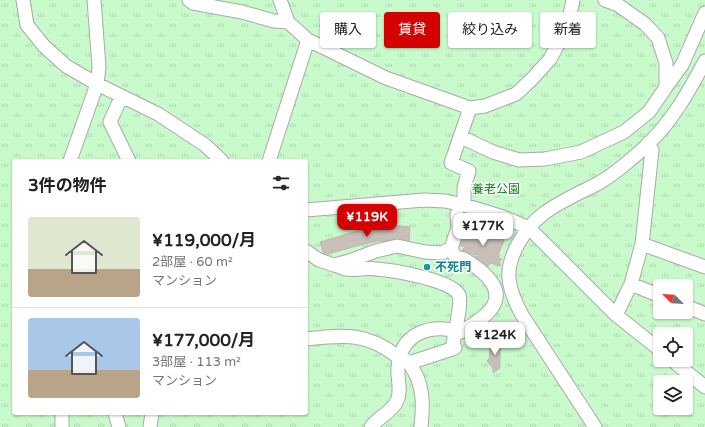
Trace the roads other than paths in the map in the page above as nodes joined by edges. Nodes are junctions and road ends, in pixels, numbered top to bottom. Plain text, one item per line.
1 (23, 0) edge
2 (94, 0) edge
3 (189, 0) edge
4 (280, 0) edge
5 (574, 0) edge
6 (605, 0) edge
7 (705, 13) edge
8 (288, 22) junction
9 (308, 40) junction
10 (705, 61) edge
11 (97, 84) junction
12 (666, 87) junction
13 (123, 97) junction
14 (470, 108) junction
15 (461, 137) junction
16 (648, 143) junction
17 (71, 159) edge
18 (128, 159) edge
19 (220, 159) edge
20 (270, 159) edge
21 (461, 209) junction
22 (308, 210) edge
23 (530, 228) junction
24 (642, 244) junction
25 (451, 248) junction
26 (308, 252) edge
27 (334, 265) junction
28 (705, 267) edge
29 (632, 284) junction
30 (653, 293) edge
31 (693, 309) edge
32 (705, 314) edge
33 (616, 315) junction
34 (455, 330) junction
35 (308, 339) edge
36 (653, 344) edge
37 (404, 360) junction
38 (681, 367) edge
39 (705, 387) edge
40 (62, 415) edge
41 (116, 415) edge
42 (152, 415) edge
43 (62, 427) edge
44 (119, 427) edge
45 (150, 427) edge
46 (371, 427) edge
47 (421, 427) edge
48 (595, 427) edge

1 - 11 street
2 - 11 street
3 - 8 street
4 - 8 street
5 - 14 street
6 - 12 street
7 - 12 street
8 - 9 street
9 - 14 street
9 - 20 street
10 - 16 street
11 - 13 street
11 - 17 street
12 - 15 street
13 - 18 street
13 - 19 street
14 - 15 street
15 - 21 street
16 - 23 street
16 - 24 street
21 - 22 street
21 - 23 street
21 - 25 street
23 - 33 street
23 - 48 street
24 - 28 street
24 - 29 street
25 - 27 street
25 - 34 street
26 - 27 street
27 - 34 street
29 - 30 street
29 - 33 street
31 - 32 street
33 - 36 street
34 - 37 street
34 - 37 street
35 - 37 street
37 - 46 street
37 - 47 street
38 - 39 street
40 - 43 street
41 - 44 street
42 - 45 street

